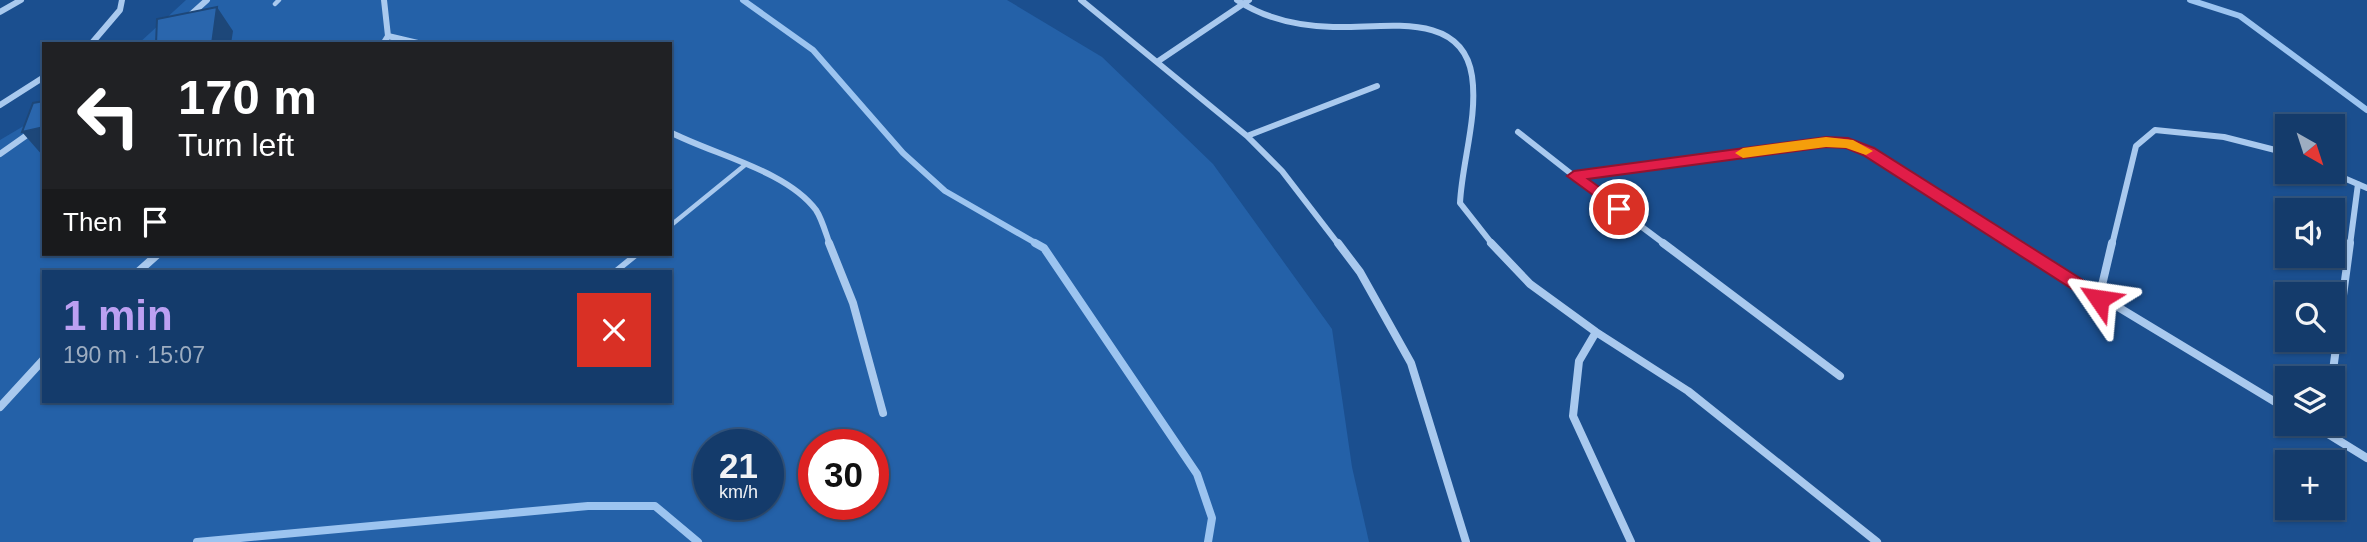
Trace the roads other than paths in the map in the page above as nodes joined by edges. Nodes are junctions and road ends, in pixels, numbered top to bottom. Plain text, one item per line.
1 (21, 0) edge
2 (122, 0) edge
3 (207, 0) edge
4 (384, 0) edge
5 (1081, 0) edge
6 (1237, 0) edge
7 (1247, 3) edge
8 (0, 12) edge
9 (178, 25) edge
10 (388, 36) junction
11 (93, 42) edge
12 (384, 42) edge
13 (414, 42) edge
14 (1157, 62) junction
15 (42, 78) edge
16 (1377, 86) dead end
17 (0, 105) edge
18 (42, 125) edge
19 (1518, 132) dead end
20 (672, 133) edge
21 (1247, 136) junction
22 (2275, 150) edge
23 (0, 154) edge
24 (745, 165) junction
25 (1574, 176) junction
26 (2345, 178) edge
27 (2358, 184) junction
28 (2367, 188) edge
29 (672, 224) edge
30 (156, 256) edge
31 (635, 256) edge
32 (140, 270) edge
33 (617, 270) edge
34 (2099, 299) junction
35 (1596, 332) junction
36 (42, 361) edge
37 (2334, 366) edge
38 (1840, 376) dead end
39 (2275, 402) edge
40 (0, 407) edge
41 (883, 412) dead end
42 (2337, 436) edge
43 (2367, 458) edge
44 (1466, 542) edge
45 (1631, 542) edge
46 (1877, 542) edge

1 - 8 street
2 - 11 street
3 - 9 street
4 - 10 street
5 - 14 street
6 - 7 street
7 - 14 street
7 - 35 street
10 - 12 street
10 - 13 street
14 - 21 street
15 - 17 street
16 - 21 street
18 - 23 street
19 - 25 street
20 - 24 street
21 - 44 street
22 - 34 street
24 - 29 lane
24 - 41 street
25 - 34 street
25 - 38 street
26 - 27 street
27 - 28 street
27 - 37 street
30 - 32 street
31 - 33 lane
34 - 39 street
35 - 45 street
35 - 46 street
36 - 40 street
42 - 43 street

